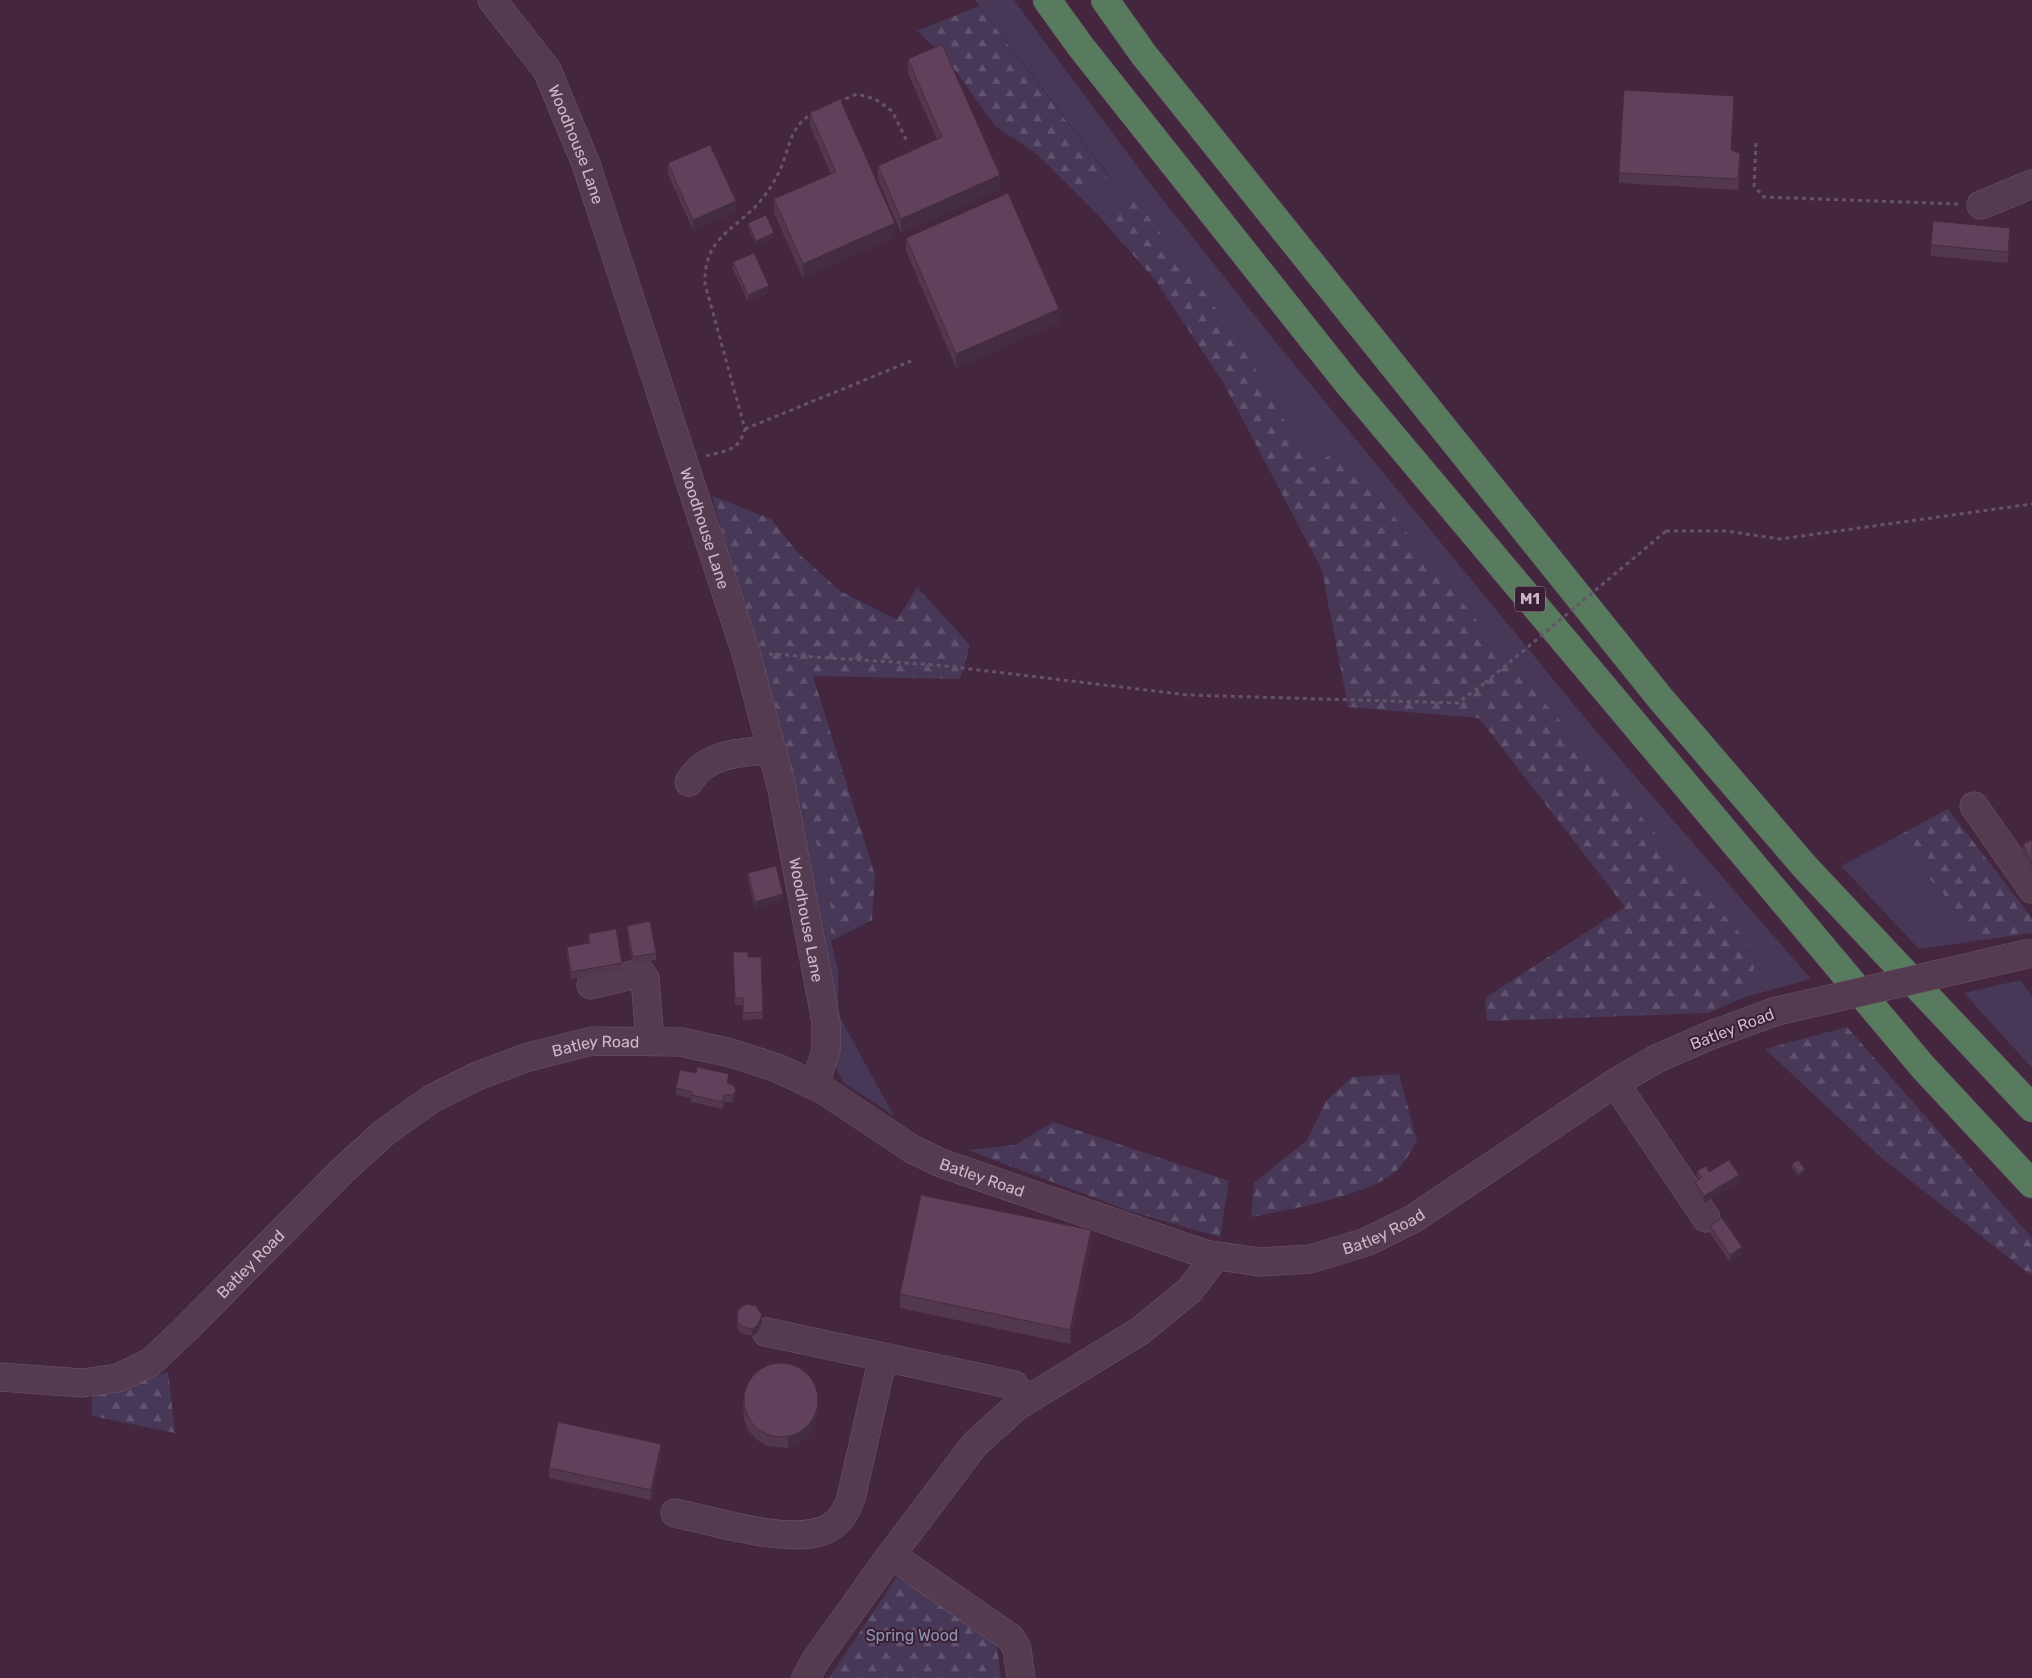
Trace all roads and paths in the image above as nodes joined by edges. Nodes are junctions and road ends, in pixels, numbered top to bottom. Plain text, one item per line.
1 (492, 0) edge
2 (1047, 0) edge
3 (1105, 0) edge
4 (833, 104) edge
5 (816, 112) edge
6 (907, 141) dead end
7 (1756, 143) dead end
8 (2032, 184) edge
9 (1981, 205) joint
10 (911, 361) dead end
11 (745, 429) junction
12 (683, 462) junction
13 (2032, 504) edge
14 (746, 653) junction
15 (772, 750) junction
16 (689, 782) dead end
17 (1974, 806) dead end
18 (2032, 889) edge
19 (2031, 953) edge
20 (591, 984) dead end
21 (650, 1041) junction
22 (1615, 1083) junction
23 (815, 1085) junction
24 (2032, 1108) edge
25 (2032, 1184) edge
26 (1706, 1218) dead end
27 (1216, 1256) junction
28 (766, 1332) dead end
29 (883, 1357) junction
30 (0, 1377) edge
31 (1026, 1401) junction
32 (675, 1513) dead end
33 (891, 1555) junction
34 (806, 1678) edge
35 (1021, 1678) edge

1 - 12 street, Woodhouse Lane
2 - 25 highway, M1
3 - 24 highway, M1
4 - 6 path
5 - 11 path
7 - 9 path
8 - 9 street
10 - 11 path
11 - 12 path
12 - 14 street, Woodhouse Lane
13 - 14 path, bridge
14 - 15 street, Woodhouse Lane
15 - 16 street
15 - 23 street, Woodhouse Lane
17 - 18 street
19 - 22 street, Batley Road, bridge
20 - 21 street
21 - 23 street, Batley Road
21 - 30 street, Batley Road
22 - 26 street
22 - 27 street, Batley Road
23 - 27 street, Batley Road
27 - 31 street
28 - 29 street
29 - 31 street
29 - 32 street
31 - 33 street
33 - 34 street
33 - 35 street

